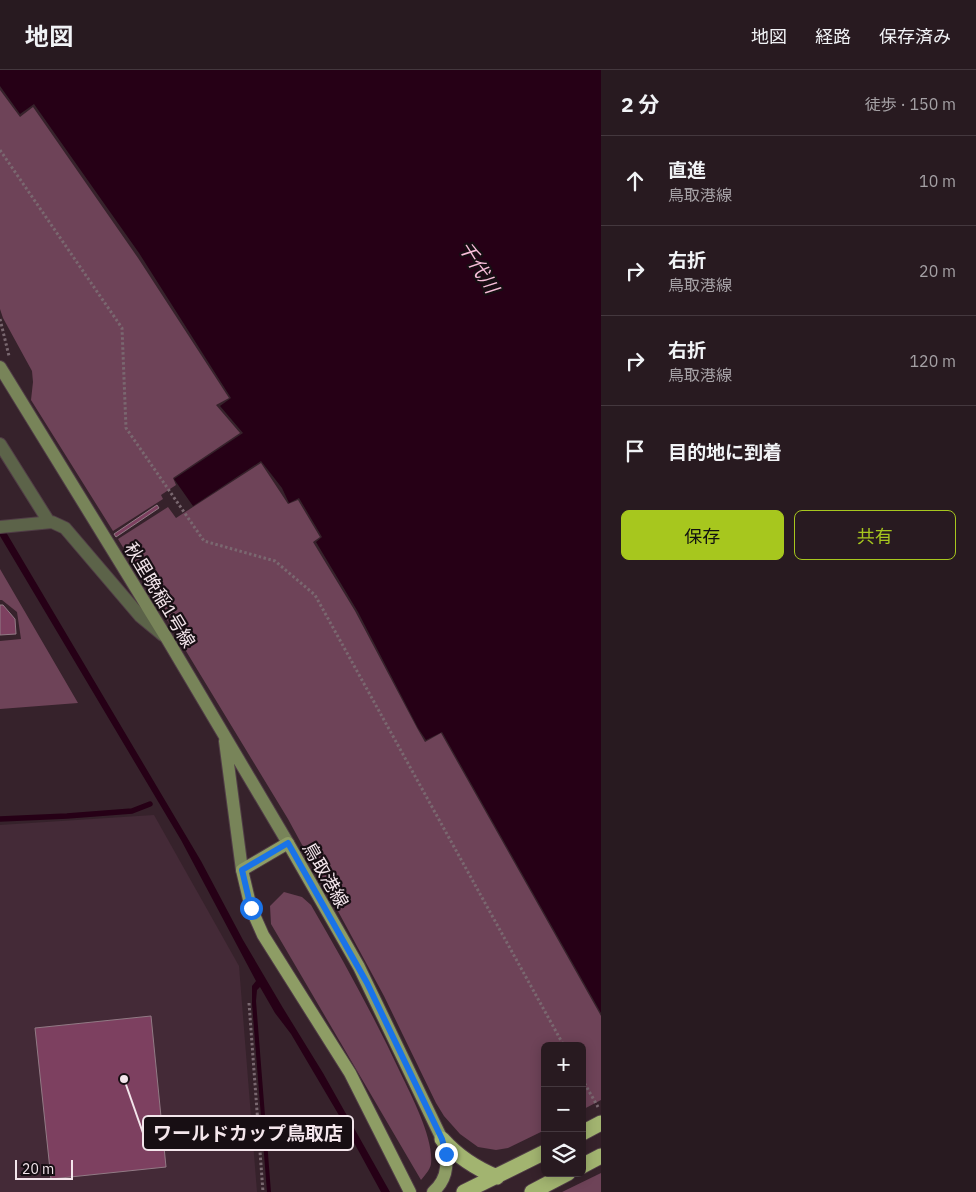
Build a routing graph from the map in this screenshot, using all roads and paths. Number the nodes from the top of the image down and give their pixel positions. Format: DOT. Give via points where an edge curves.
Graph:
graph roads {
  1 [pos="0,150"];
  2 [pos="0,367"];
  3 [pos="0,444"];
  4 [pos="49,522"];
  5 [pos="0,527"];
  6 [pos="166,637"];
  7 [pos="224,735"];
  8 [pos="288,843"];
  9 [pos="242,870"];
  10 [pos="249,1003"];
  11 [pos="562,1042"];
  12 [pos="586,1086"];
  13 [pos="601,1113"];
  14 [pos="601,1123"];
  15 [pos="584,1132"];
  16 [pos="442,1139"];
  17 [pos="541,1154"];
  18 [pos="601,1156"];
  19 [pos="586,1164"];
  20 [pos="497,1177"];
  21 [pos="560,1177"];
  22 [pos="263,1192"];
  23 [pos="410,1192"];
  24 [pos="433,1192"];
  25 [pos="464,1192"];
  26 [pos="532,1192"];
  1 -- 11 [label="path" via="122,328 126,428 204,541 275,561 315,595"];
  2 -- 6 [label="street, 秋里晩稲1号線"];
  3 -- 4 [label="street"];
  4 -- 5 [label="street"];
  4 -- 6 [label="street" via="65,528 140,616"];
  6 -- 7 [label="street, 秋里晩稲1号線"];
  7 -- 8 [label="street, 秋里晩稲1号線"];
  7 -- 9 [label="street"];
  8 -- 9 [label="main road, 鳥取港線"];
  8 -- 16 [label="main road, 鳥取港線" via="367,983"];
  9 -- 23 [label="main road" via="251,908 263,935 350,1073"];
  10 -- 22 [label="path"];
  12 -- 13 [label="path"];
  14 -- 15 [label="highway"];
  16 -- 20 [label="highway" via="464,1160"];
  16 -- 24 [label="main road, 鳥取港線" via="447,1168 439,1187"];
  17 -- 20 [label="highway"];
  18 -- 19 [label="highway"];
  20 -- 25 [label="highway"];
  21 -- 26 [label="highway"];
}
